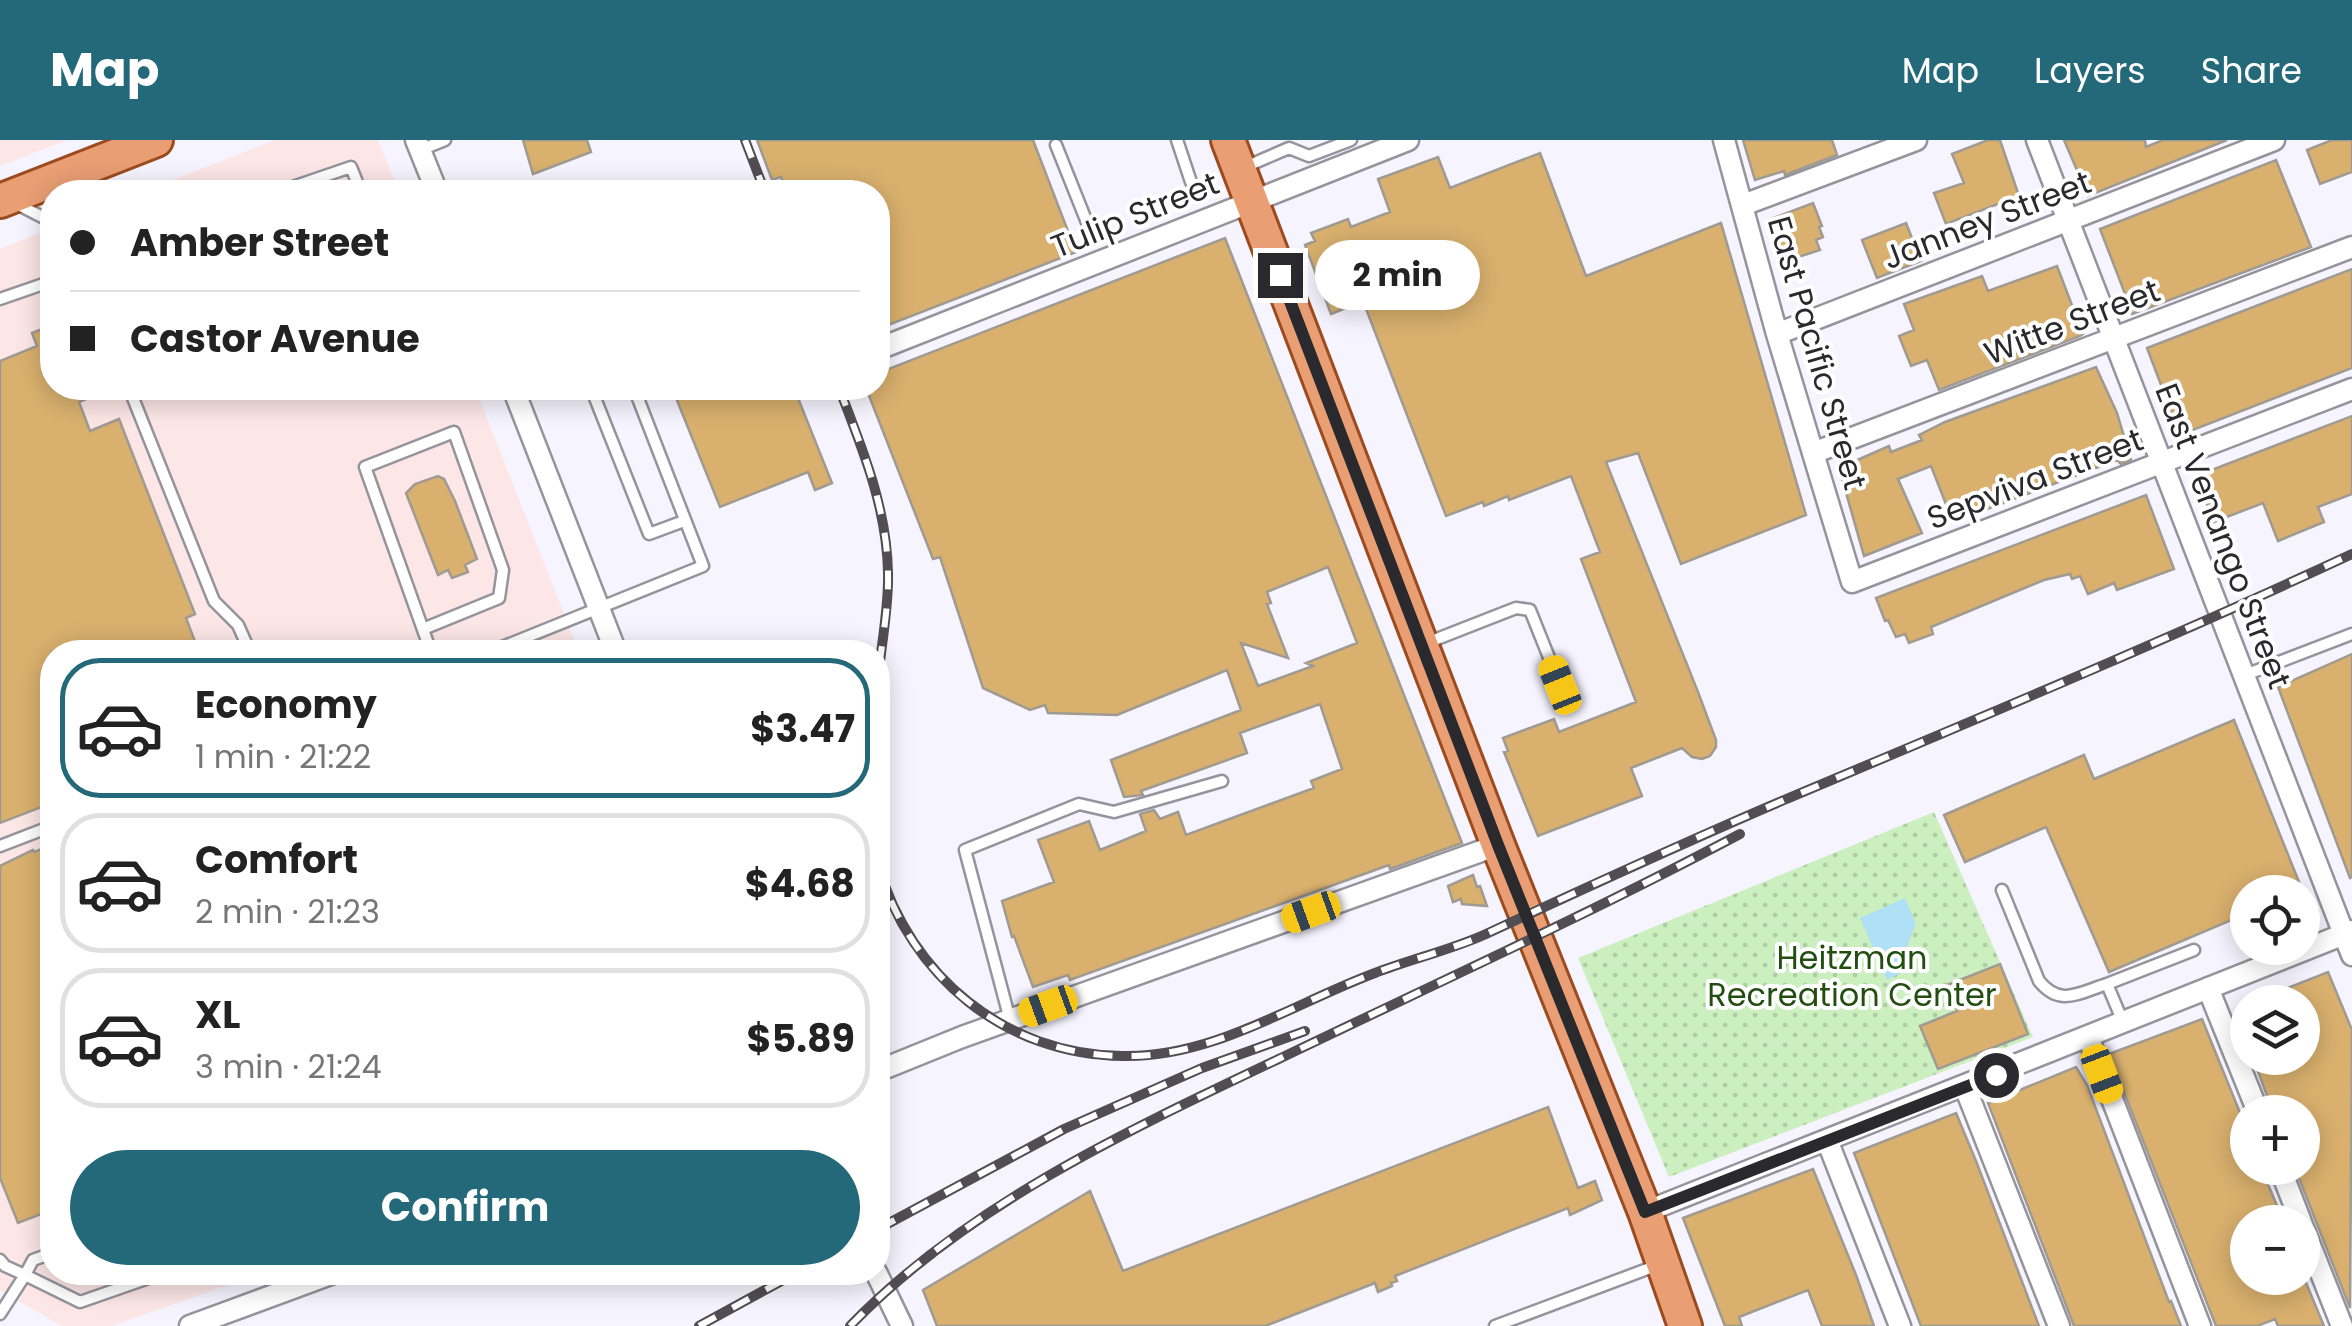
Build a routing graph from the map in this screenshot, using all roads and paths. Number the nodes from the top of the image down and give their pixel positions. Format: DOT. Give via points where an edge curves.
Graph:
graph roads {
  1 [pos="154,140"];
  2 [pos="445,140"];
  3 [pos="1177,140"];
  4 [pos="1351,140"];
  5 [pos="1408,140"];
  6 [pos="1724,140"];
  7 [pos="1916,140"];
  8 [pos="2037,140"];
  9 [pos="2274,140"];
  10 [pos="1056,144"];
  11 [pos="418,145"];
  12 [pos="1234,155"];
  13 [pos="93,178"];
  14 [pos="313,180"];
  15 [pos="356,180"];
  16 [pos="432,180"];
  17 [pos="1191,182"];
  18 [pos="40,191"];
  19 [pos="2,200"];
  20 [pos="1251,201"];
  21 [pos="1743,206"];
  22 [pos="40,217"];
  23 [pos="2069,220"];
  24 [pos="1088,225"];
  25 [pos="2352,247"];
  26 [pos="40,285"];
  27 [pos="0,300"];
  28 [pos="1777,334"];
  29 [pos="2114,338"];
  30 [pos="890,344"];
  31 [pos="2352,389"];
  32 [pos="134,400"];
  33 [pos="518,400"];
  34 [pos="596,400"];
  35 [pos="639,400"];
  36 [pos="1814,453"];
  37 [pos="2164,461"];
  38 [pos="684,520"];
  39 [pos="1852,582"];
  40 [pos="600,609"];
  41 [pos="423,630"];
  42 [pos="2352,634"];
  43 [pos="245,640"];
  44 [pos="427,640"];
  45 [pos="521,640"];
  46 [pos="612,640"];
  47 [pos="1422,645"];
  48 [pos="2245,674"];
  49 [pos="1560,685"];
  50 [pos="1222,781"];
  51 [pos="40,831"];
  52 [pos="1498,845"];
  53 [pos="0,846"];
  54 [pos="2002,890"];
  55 [pos="2348,932"];
  56 [pos="2194,950"];
  57 [pos="2352,955"];
  58 [pos="2107,984"];
  59 [pos="2208,988"];
  60 [pos="1010,1020"];
  61 [pos="2123,1023"];
  62 [pos="2088,1037"];
  63 [pos="890,1065"];
  64 [pos="1965,1087"];
  65 [pos="2251,1095"];
  66 [pos="1827,1140"];
  67 [pos="1645,1212"];
  68 [pos="40,1257"];
  69 [pos="0,1260"];
  70 [pos="1663,1263"];
  71 [pos="2320,1270"];
  72 [pos="26,1275"];
  73 [pos="40,1282"];
  74 [pos="46,1285"];
  75 [pos="128,1285"];
  76 [pos="301,1285"];
  77 [pos="882,1285"];
  78 [pos="0,1314"];
  79 [pos="190,1326"];
  80 [pos="902,1326"];
  81 [pos="1495,1326"];
  82 [pos="1686,1326"];
  83 [pos="1900,1326"];
  84 [pos="2058,1326"];
  85 [pos="2200,1326"];
  86 [pos="2342,1326"];
  1 -- 13 [label="main road"];
  2 -- 11 [label="lane"];
  3 -- 17 [label="lane"];
  4 -- 12 [label="lane" via="1309,156 1288,148"];
  5 -- 20 [label="street, Tulip Street"];
  6 -- 21 [label="street, East Pacific Street"];
  7 -- 21 [label="street"];
  8 -- 23 [label="street, East Venango Street"];
  9 -- 23 [label="street, Janney Street"];
  10 -- 24 [label="lane"];
  11 -- 16 [label="street"];
  12 -- 20 [label="main road"];
  14 -- 15 [label="lane" via="351,167"];
  18 -- 19 [label="main road"];
  19 -- 22 [label="lane"];
  20 -- 30 [label="street, Tulip Street"];
  20 -- 47 [label="main road"];
  21 -- 28 [label="street, East Pacific Street"];
  23 -- 28 [label="street, Janney Street"];
  23 -- 29 [label="street, East Venango Street"];
  25 -- 29 [label="street, Witte Street"];
  26 -- 27 [label="lane"];
  28 -- 36 [label="street, East Pacific Street"];
  29 -- 36 [label="street, Witte Street"];
  29 -- 37 [label="street, East Venango Street"];
  31 -- 37 [label="street, Sepviva Street"];
  32 -- 43 [label="lane" via="214,601"];
  33 -- 40 [label="street"];
  34 -- 38 [label="lane" via="649,534"];
  35 -- 38 [label="lane"];
  36 -- 39 [label="street, East Pacific Street"];
  37 -- 39 [label="street, Sepviva Street"];
  37 -- 48 [label="street, East Venango Street"];
  38 -- 40 [label="lane" via="703,566"];
  40 -- 45 [label="lane"];
  40 -- 46 [label="street"];
  41 -- 41 [label="lane" via="366,467 454,432 503,570 499,598"];
  41 -- 44 [label="lane"];
  42 -- 48 [label="lane"];
  47 -- 49 [label="lane" via="1516,608 1530,610"];
  47 -- 52 [label="main road"];
  48 -- 55 [label="street, East Venango Street"];
  50 -- 60 [label="lane" via="1114,812 1079,804 965,850"];
  51 -- 53 [label="lane"];
  52 -- 60 [label="street"];
  52 -- 67 [label="main road"];
  54 -- 58 [label="lane" via="2048,993 2061,998"];
  55 -- 57 [label="street, East Venango Street"];
  55 -- 59 [label="street"];
  56 -- 58 [label="lane"];
  58 -- 61 [label="lane"];
  59 -- 61 [label="street"];
  59 -- 65 [label="street"];
  60 -- 63 [label="street"];
  61 -- 62 [label="street"];
  62 -- 64 [label="street"];
  62 -- 85 [label="street"];
  64 -- 66 [label="street"];
  64 -- 84 [label="street"];
  66 -- 67 [label="street"];
  66 -- 83 [label="street"];
  67 -- 70 [label="main road"];
  68 -- 72 [label="lane"];
  69 -- 72 [label="lane"];
  70 -- 81 [label="lane"];
  70 -- 82 [label="main road"];
  71 -- 86 [label="street"];
  72 -- 73 [label="lane"];
  72 -- 78 [label="lane"];
  74 -- 75 [label="lane" via="80,1302"];
  76 -- 79 [label="street"];
  77 -- 80 [label="street"];
}
